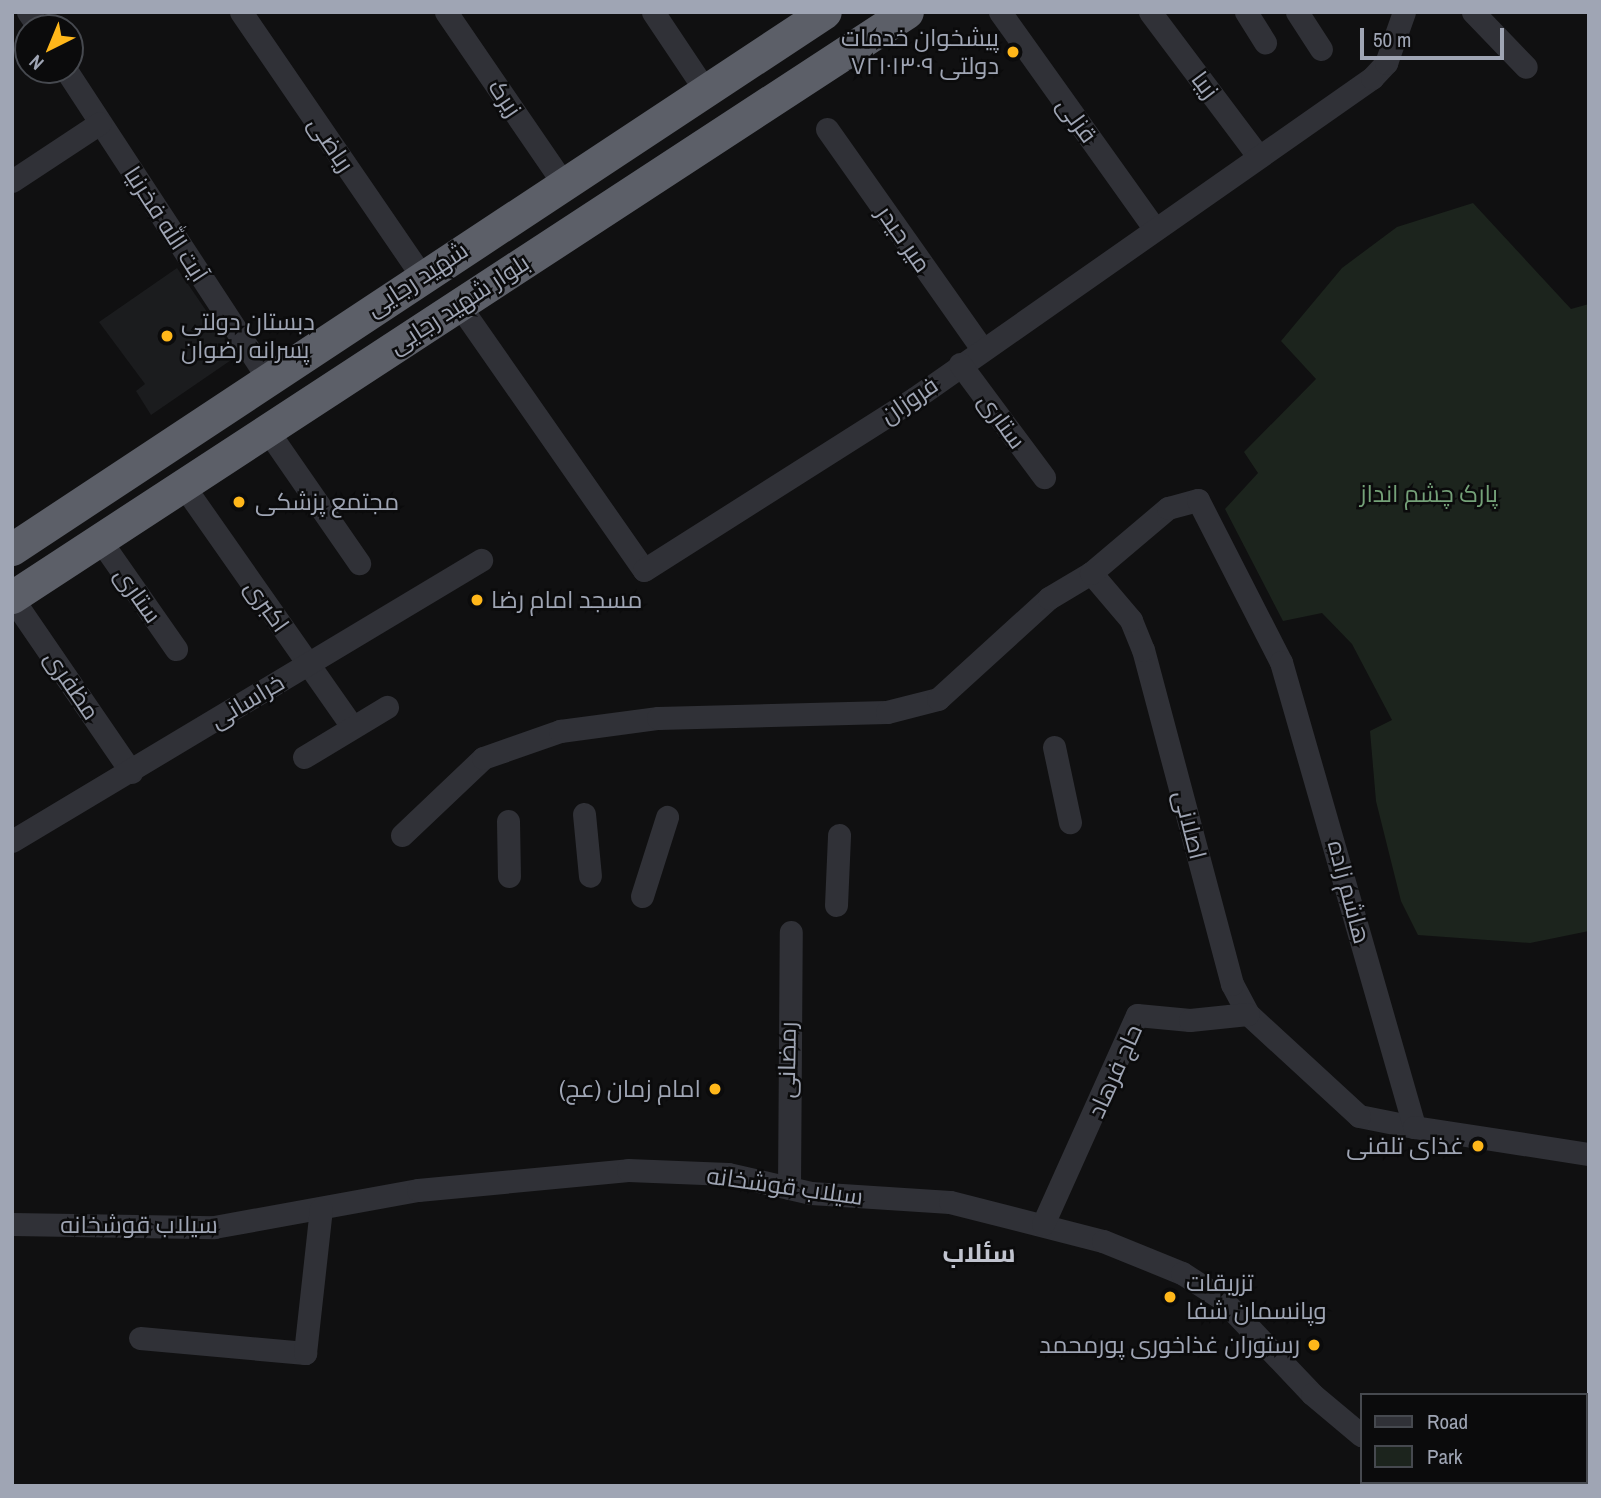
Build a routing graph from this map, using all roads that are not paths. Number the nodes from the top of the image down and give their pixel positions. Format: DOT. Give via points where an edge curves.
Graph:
graph roads {
  1 [pos="241,12"];
  2 [pos="446,12"];
  3 [pos="653,12"];
  4 [pos="825,12"];
  5 [pos="906,12"];
  6 [pos="1000,12"];
  7 [pos="1150,12"];
  8 [pos="1246,12"];
  9 [pos="1297,12"];
  10 [pos="1404,12"];
  11 [pos="1473,12"];
  12 [pos="1265,42"];
  13 [pos="1321,49"];
  14 [pos="1526,67"];
  15 [pos="75,84"];
  16 [pos="705,90"];
  17 [pos="100,123"];
  18 [pos="827,129"];
  19 [pos="1259,157"];
  20 [pos="12,181"];
  21 [pos="563,183"];
  22 [pos="1154,228"];
  23 [pos="422,276"];
  24 [pos="459,305"];
  25 [pos="982,349"];
  26 [pos="960,364"];
  27 [pos="267,377"];
  28 [pos="267,430"];
  29 [pos="1044,477"];
  30 [pos="183,485"];
  31 [pos="100,540"];
  32 [pos="12,549"];
  33 [pos="481,560"];
  34 [pos="359,562"];
  35 [pos="1091,573"];
  36 [pos="12,598"];
  37 [pos="176,649"];
  38 [pos="309,664"];
  39 [pos="387,707"];
  40 [pos="352,726"];
  41 [pos="1054,747"];
  42 [pos="304,757"];
  43 [pos="131,772"];
  44 [pos="584,814"];
  45 [pos="667,817"];
  46 [pos="508,821"];
  47 [pos="1070,822"];
  48 [pos="402,835"];
  49 [pos="839,835"];
  50 [pos="12,841"];
  51 [pos="509,876"];
  52 [pos="590,876"];
  53 [pos="642,896"];
  54 [pos="836,905"];
  55 [pos="791,932"];
  56 [pos="1248,1014"];
  57 [pos="1413,1127"];
  58 [pos="1589,1154"];
  59 [pos="789,1188"];
  60 [pos="321,1209"];
  61 [pos="12,1224"];
  62 [pos="1043,1224"];
  63 [pos="140,1338"];
  64 [pos="1360,1434"];
  1 -- 23 [label="street, ریاضی"];
  2 -- 21 [label="street, زیرک"];
  3 -- 16 [label="street"];
  4 -- 16 [label="highway, شهید رجایی"];
  5 -- 24 [label="highway, بلوار شهید رجایی"];
  6 -- 22 [label="street, قزلی"];
  7 -- 19 [label="street, زیبا"];
  8 -- 12 [label="street"];
  9 -- 13 [label="street"];
  10 -- 19 [label="street, فروزان" via="1387,63 1372,78"];
  11 -- 14 [label="street"];
  15 -- 17 [label="street, آیت الله فخرنیا"];
  16 -- 21 [label="highway, شهید رجایی"];
  17 -- 20 [label="street"];
  17 -- 27 [label="street, آیت الله فخرنیا"];
  18 -- 25 [label="street, میر حیدر"];
  19 -- 22 [label="street, فروزان"];
  21 -- 23 [label="highway, شهید رجایی"];
  22 -- 25 [label="street, فروزان"];
  23 -- 27 [label="highway, شهید رجایی"];
  24 -- 26 [label="street, فروزان" via="644,570"];
  24 -- 28 [label="highway, بلوار شهید رجایی"];
  25 -- 26 [label="street, فروزان"];
  26 -- 29 [label="street, ستاری"];
  27 -- 32 [label="highway, شهید رجایی"];
  28 -- 30 [label="highway, بلوار شهید رجایی"];
  28 -- 34 [label="street"];
  30 -- 31 [label="highway, بلوار شهید رجایی"];
  30 -- 38 [label="street, اکبری"];
  31 -- 36 [label="highway, بلوار شهید رجایی"];
  31 -- 37 [label="street, ستاری"];
  33 -- 38 [label="street, خراسانی"];
  35 -- 48 [label="street" via="1049,598 938,699 887,712 658,718 560,731 483,758"];
  35 -- 56 [label="street, اصلانی" via="1131,620 1143,650 1231,984"];
  35 -- 57 [label="street, هاشم زاده" via="1168,508 1198,500 1281,662"];
  36 -- 43 [label="street, مظفری"];
  38 -- 40 [label="street, اکبری"];
  38 -- 43 [label="street, خراسانی"];
  39 -- 40 [label="street"];
  40 -- 42 [label="street"];
  41 -- 47 [label="street"];
  43 -- 50 [label="street, خراسانی"];
  44 -- 52 [label="street"];
  45 -- 53 [label="street"];
  46 -- 51 [label="street"];
  49 -- 54 [label="street"];
  55 -- 59 [label="street, رمضانی"];
  56 -- 57 [label="street, اصلانی" via="1359,1116"];
  56 -- 62 [label="street, حاج فرهاد" via="1189,1020 1136,1015"];
  57 -- 58 [label="street"];
  59 -- 60 [label="street, سیلاب قوشخانه" via="728,1174 628,1171 418,1190"];
  59 -- 62 [label="street, سیلاب قوشخانه" via="950,1202"];
  60 -- 61 [label="street, سیلاب قوشخانه" via="214,1227"];
  60 -- 63 [label="street" via="305,1353"];
  62 -- 64 [label="street, سیلاب قوشخانه" via="1182,1273 1221,1298 1312,1394"];
}
